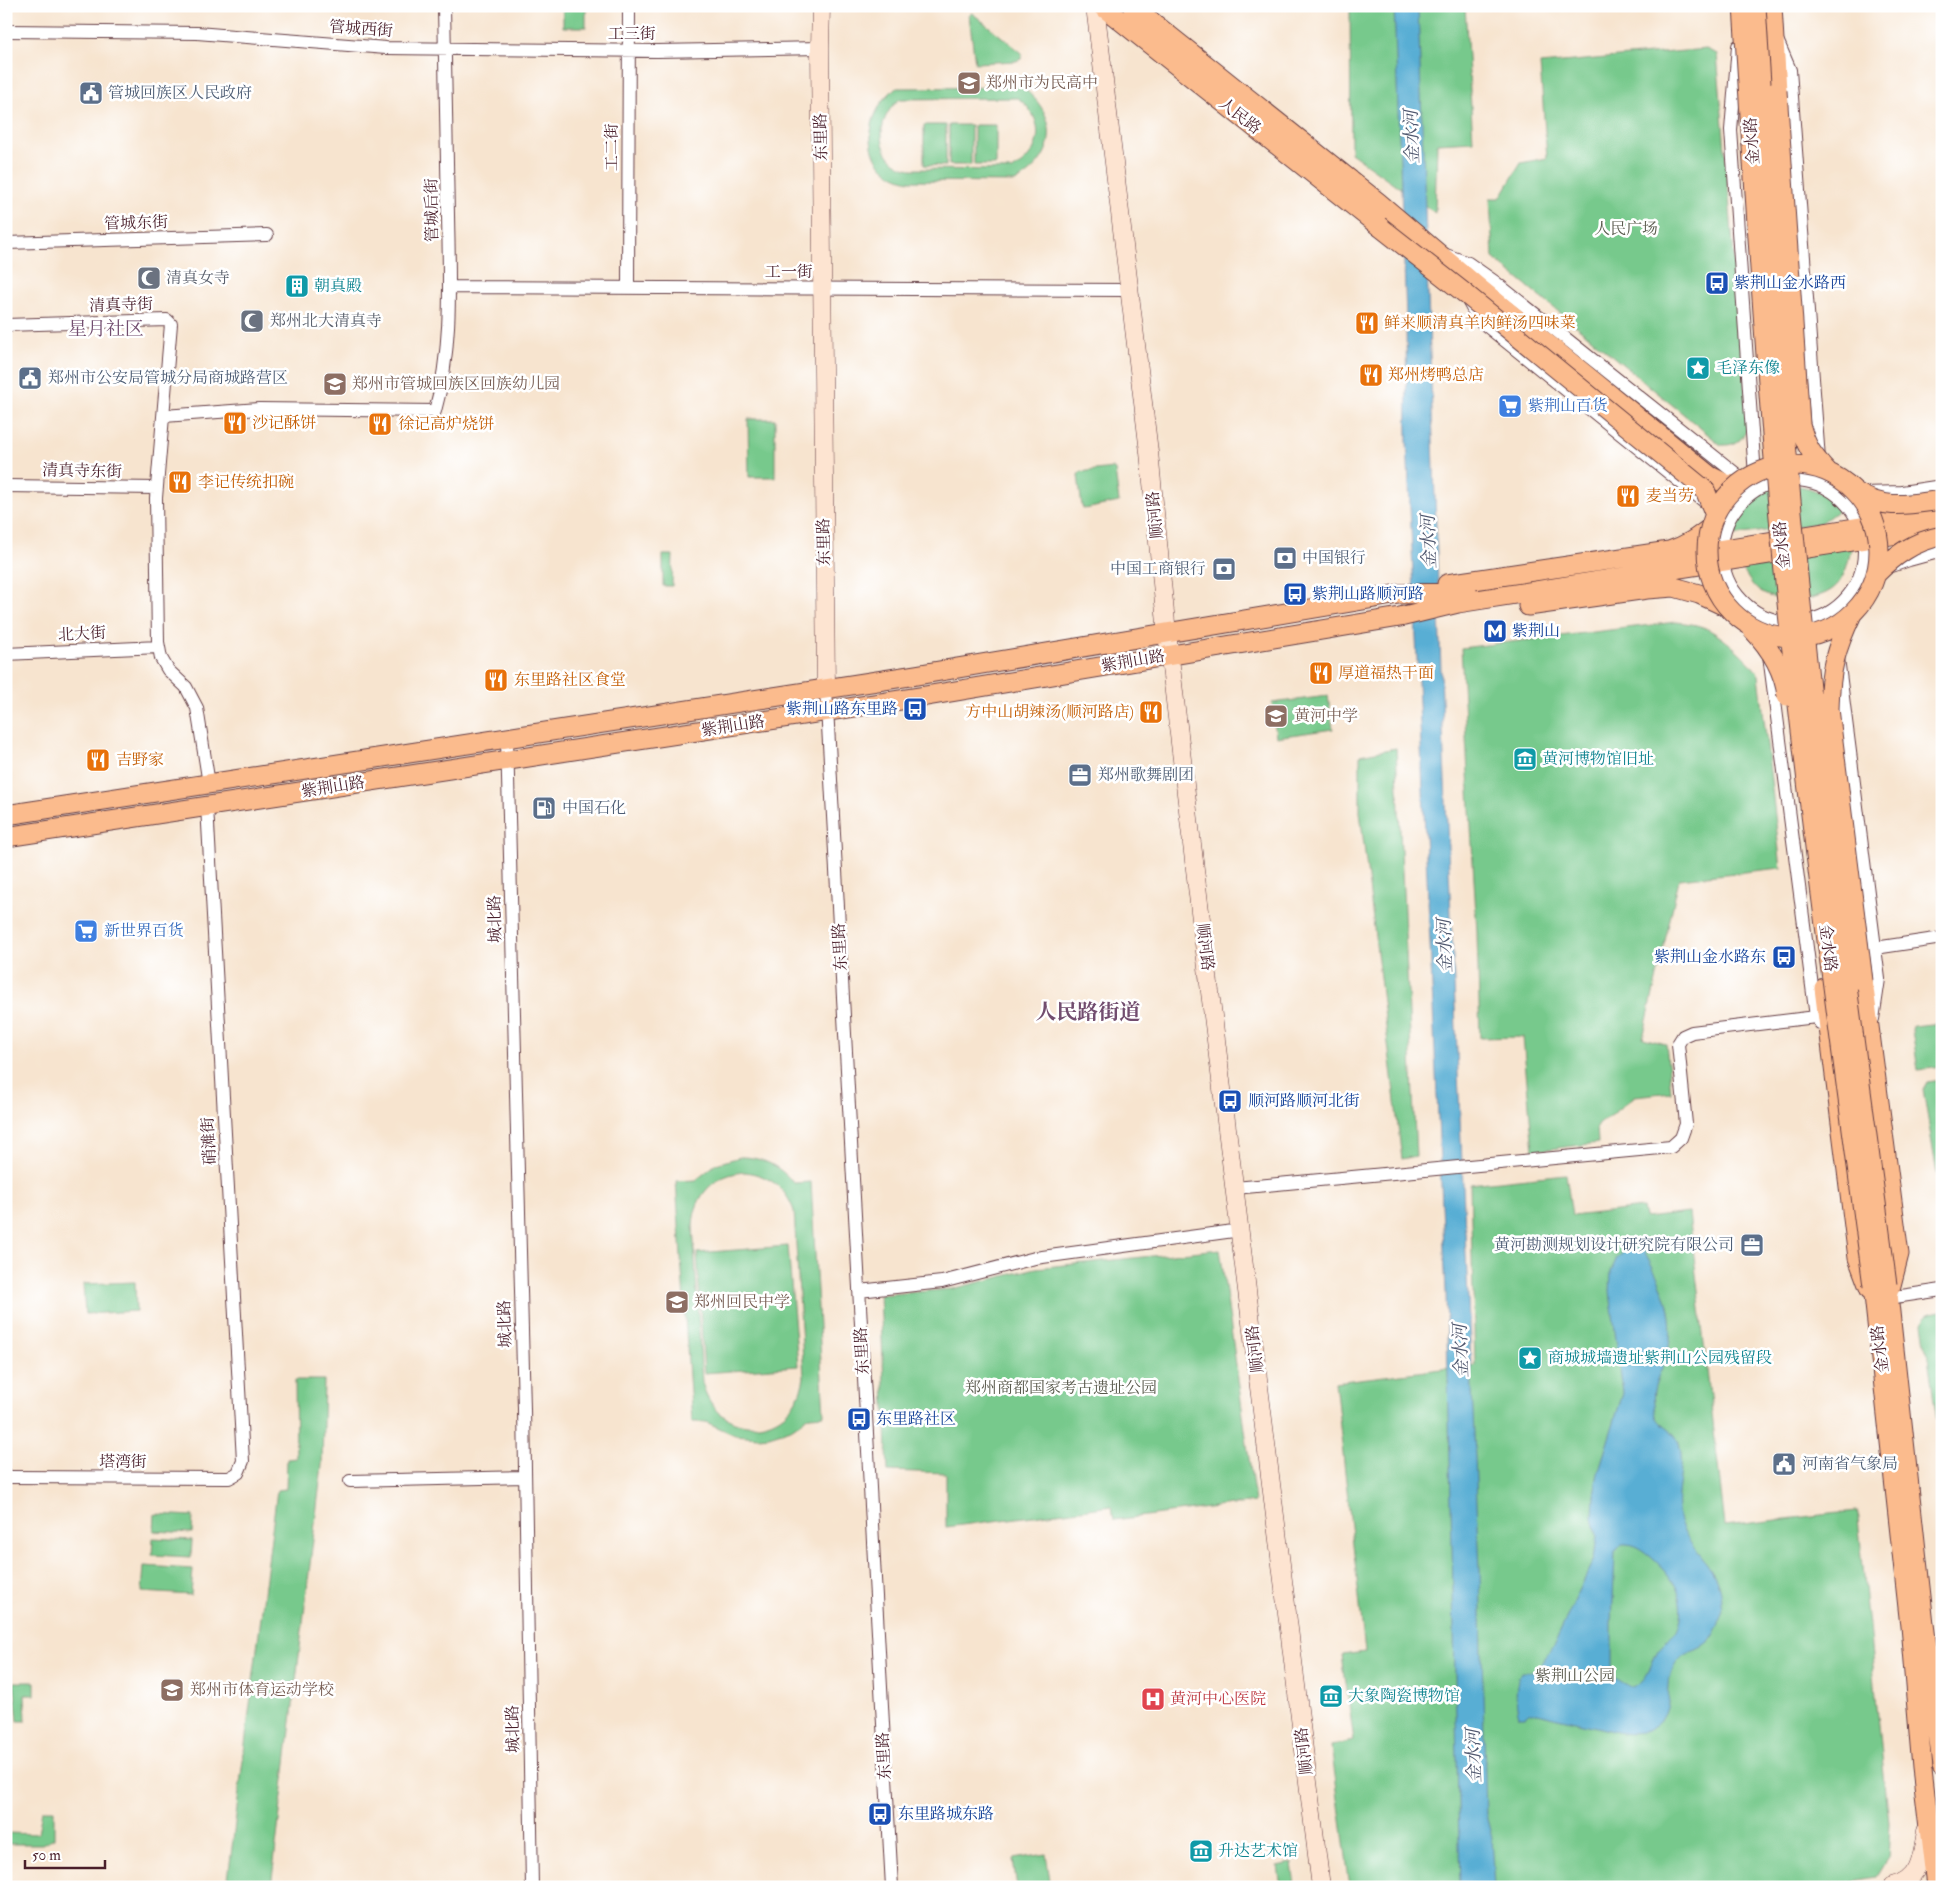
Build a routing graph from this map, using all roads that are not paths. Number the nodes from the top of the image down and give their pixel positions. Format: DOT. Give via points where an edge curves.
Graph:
graph roads {
  1 [pos="444,6"];
  2 [pos="629,6"];
  3 [pos="821,6"];
  4 [pos="1095,6"];
  5 [pos="1102,6"];
  6 [pos="1132,6"];
  7 [pos="1735,6"];
  8 [pos="1743,6"];
  9 [pos="1756,6"];
  10 [pos="1772,6"];
  11 [pos="1773,28"];
  12 [pos="6,31"];
  13 [pos="1738,46"];
  14 [pos="820,48"];
  15 [pos="444,49"];
  16 [pos="628,51"];
  17 [pos="267,235"];
  18 [pos="6,243"];
  19 [pos="449,287"];
  20 [pos="628,288"];
  21 [pos="822,288"];
  22 [pos="1128,290"];
  23 [pos="6,325"];
  24 [pos="164,416"];
  25 [pos="1826,480"];
  26 [pos="1747,484"];
  27 [pos="6,486"];
  28 [pos="1942,486"];
  29 [pos="157,488"];
  30 [pos="1843,491"];
  31 [pos="1942,500"];
  32 [pos="1942,514"];
  33 [pos="1718,521"];
  34 [pos="1942,527"];
  35 [pos="1861,533"];
  36 [pos="1942,536"];
  37 [pos="1942,551"];
  38 [pos="1722,556"];
  39 [pos="1866,578"];
  40 [pos="1458,599"];
  41 [pos="1729,608"];
  42 [pos="1832,611"];
  43 [pos="1852,613"];
  44 [pos="1756,621"];
  45 [pos="1167,633"];
  46 [pos="159,647"];
  47 [pos="6,654"];
  48 [pos="1170,655"];
  49 [pos="826,689"];
  50 [pos="827,711"];
  51 [pos="507,738"];
  52 [pos="507,760"];
  53 [pos="209,784"];
  54 [pos="207,806"];
  55 [pos="6,815"];
  56 [pos="6,837"];
  57 [pos="1942,938"];
  58 [pos="1875,948"];
  59 [pos="1816,1017"];
  60 [pos="1870,1036"];
  61 [pos="1831,1045"];
  62 [pos="1235,1188"];
  63 [pos="1241,1230"];
  64 [pos="1942,1290"];
  65 [pos="859,1291"];
  66 [pos="1880,1291"];
  67 [pos="238,1473"];
  68 [pos="6,1477"];
  69 [pos="525,1477"];
  70 [pos="350,1481"];
  71 [pos="1937,1693"];
  72 [pos="1942,1764"];
  73 [pos="1928,1816"];
  74 [pos="532,1887"];
  75 [pos="892,1887"];
  76 [pos="1321,1887"];
  77 [pos="1892,1887"];
  78 [pos="1936,1887"];
  1 -- 15 [label="street, 管城后街"];
  2 -- 16 [label="street, 工二街"];
  3 -- 14 [label="street, 东里路"];
  4 -- 22 [label="street, 顺河路"];
  5 -- 33 [label="main road, 人民路, bridge" via="1462,291 1705,490"];
  6 -- 26 [label="main road, 人民路" via="1379,203 1710,476 1726,484"];
  7 -- 13 [label="main road"];
  8 -- 66 [label="main road, 金水路, bridge" via="1766,352 1792,651 1817,861"];
  9 -- 66 [label="main road, 金水路, bridge" via="1778,332 1806,650"];
  10 -- 11 [label="main road"];
  11 -- 25 [label="street" via="1790,70"];
  11 -- 25 [label="main road, bridge" via="1800,424 1805,443"];
  12 -- 15 [label="street, 管城西街" via="197,32 386,48"];
  13 -- 26 [label="street" via="1731,130"];
  13 -- 26 [label="main road" via="1763,406 1761,457"];
  14 -- 16 [label="street, 工三街"];
  14 -- 21 [label="street, 东里路"];
  15 -- 16 [label="street, 工三街"];
  15 -- 19 [label="street, 管城后街"];
  16 -- 20 [label="street, 工二街"];
  17 -- 18 [label="street, 管城东街"];
  19 -- 20 [label="street, 工一街"];
  19 -- 24 [label="street, 管城后街" via="448,334 435,411 259,409"];
  20 -- 21 [label="street, 工一街"];
  21 -- 22 [label="street, 工一街"];
  21 -- 49 [label="street, 东里路"];
  22 -- 45 [label="street, 顺河路" via="1149,452"];
  23 -- 24 [label="street, 清真寺街" via="167,320 172,329"];
  24 -- 29 [label="street"];
  25 -- 26 [label="main road, bridge" via="1809,467 1784,466 1772,468"];
  25 -- 30 [label="main road, bridge"];
  26 -- 33 [label="main road, bridge" via="1721,504"];
  27 -- 29 [label="street, 清真寺东街"];
  28 -- 30 [label="street" via="1902,492"];
  29 -- 46 [label="street"];
  30 -- 31 [label="main road, bridge" via="1882,504"];
  30 -- 35 [label="street"];
  30 -- 39 [label="main road, bridge" via="1866,508 1875,529 1878,552"];
  32 -- 35 [label="main road"];
  33 -- 38 [label="street" via="1724,531"];
  33 -- 40 [label="main road" via="1682,548 1564,566"];
  33 -- 41 [label="main road, bridge" via="1708,539 1708,564 1715,588"];
  34 -- 35 [label="main road"];
  35 -- 38 [label="main road"];
  35 -- 39 [label="street"];
  36 -- 39 [label="main road, bridge" via="1909,547"];
  37 -- 39 [label="street" via="1909,560"];
  38 -- 40 [label="main road"];
  38 -- 44 [label="street" via="1728,582"];
  39 -- 42 [label="street"];
  39 -- 43 [label="main road, bridge" via="1865,597"];
  40 -- 41 [label="main road" via="1568,600 1674,587"];
  40 -- 45 [label="main road, 紫荆山路" via="1400,594"];
  40 -- 48 [label="main road, 紫荆山路" via="1400,617"];
  41 -- 44 [label="main road, bridge"];
  42 -- 44 [label="street" via="1804,622"];
  42 -- 58 [label="street"];
  43 -- 44 [label="main road, bridge" via="1829,629 1806,636 1770,634"];
  43 -- 60 [label="main road, bridge" via="1832,666 1828,709"];
  44 -- 59 [label="street"];
  44 -- 61 [label="main road, bridge" via="1786,685"];
  45 -- 48 [label="street, 顺河路"];
  45 -- 49 [label="main road, 紫荆山路"];
  46 -- 47 [label="street, 北大街"];
  46 -- 53 [label="street" via="168,670 186,687 197,708"];
  48 -- 50 [label="main road, 紫荆山路"];
  48 -- 62 [label="street, 顺河路"];
  49 -- 50 [label="street, 东里路"];
  49 -- 51 [label="main road, 紫荆山路"];
  50 -- 52 [label="main road, 紫荆山路"];
  50 -- 65 [label="street, 东里路"];
  51 -- 52 [label="street, 城北路"];
  51 -- 53 [label="main road, 紫荆山路"];
  52 -- 54 [label="main road, 紫荆山路"];
  52 -- 69 [label="street, 城北路"];
  53 -- 55 [label="main road, 紫荆山路"];
  54 -- 56 [label="main road, 紫荆山路"];
  54 -- 67 [label="street, 硝滩街" via="243,1461"];
  57 -- 58 [label="street"];
  58 -- 60 [label="street" via="1879,979"];
  59 -- 61 [label="street"];
  59 -- 62 [label="street" via="1692,1032 1682,1036 1678,1044 1686,1124 1681,1138 1671,1147"];
  60 -- 66 [label="main road" via="1899,1254"];
  61 -- 66 [label="main road" via="1858,1258"];
  62 -- 63 [label="street, 顺河路"];
  63 -- 65 [label="street" via="1036,1258 942,1282"];
  63 -- 76 [label="street, 顺河路"];
  64 -- 66 [label="street"];
  65 -- 75 [label="street, 东里路"];
  66 -- 71 [label="main road, 金水路"];
  66 -- 73 [label="main road, 金水路"];
  67 -- 68 [label="street, 塔湾街" via="229,1478"];
  69 -- 70 [label="street"];
  69 -- 74 [label="street, 城北路"];
  71 -- 72 [label="main road, 金水路"];
  73 -- 77 [label="street" via="1922,1859 1916,1872 1910,1879"];
  73 -- 78 [label="main road, 金水路"];
}
